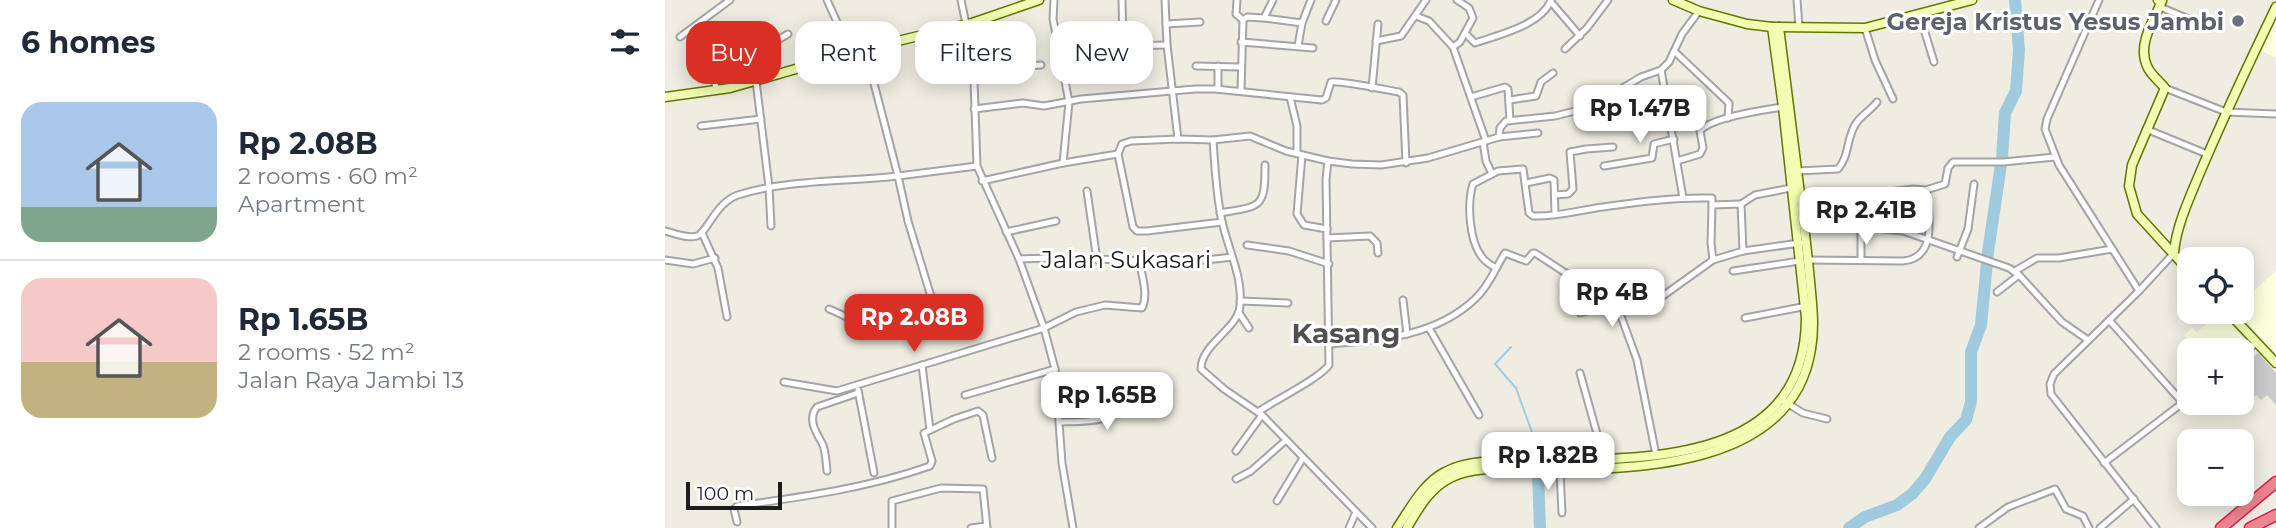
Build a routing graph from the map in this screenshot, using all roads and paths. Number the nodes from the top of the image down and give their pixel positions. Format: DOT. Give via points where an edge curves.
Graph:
graph roads {
  1 [pos="730,0"];
  2 [pos="827,0"];
  3 [pos="961,0"];
  4 [pos="1039,0"];
  5 [pos="1054,0"];
  6 [pos="1122,0"];
  7 [pos="1165,0"];
  8 [pos="1237,0"];
  9 [pos="1273,0"];
  10 [pos="1311,0"];
  11 [pos="1336,0"];
  12 [pos="1426,0"];
  13 [pos="1457,0"];
  14 [pos="1608,0"];
  15 [pos="1673,0"];
  16 [pos="1797,0"];
  17 [pos="1972,0"];
  18 [pos="2099,0"];
  19 [pos="1551,1"];
  20 [pos="2161,2"];
  21 [pos="2276,7"];
  22 [pos="1699,11"];
  23 [pos="1919,13"];
  24 [pos="1416,16"];
  25 [pos="1263,18"];
  26 [pos="1243,20"];
  27 [pos="837,21"];
  28 [pos="968,21"];
  29 [pos="975,21"];
  30 [pos="1122,21"];
  31 [pos="1326,21"];
  32 [pos="1200,22"];
  33 [pos="1166,23"];
  34 [pos="1302,23"];
  35 [pos="1378,24"];
  36 [pos="2203,25"];
  37 [pos="1775,27"];
  38 [pos="1799,27"];
  39 [pos="1865,28"];
  40 [pos="1465,33"];
  41 [pos="788,34"];
  42 [pos="1580,36"];
  43 [pos="680,37"];
  44 [pos="1376,41"];
  45 [pos="1241,42"];
  46 [pos="1153,45"];
  47 [pos="1167,45"];
  48 [pos="1298,46"];
  49 [pos="1453,47"];
  50 [pos="1313,48"];
  51 [pos="1565,49"];
  52 [pos="1674,51"];
  53 [pos="1934,62"];
  54 [pos="1036,65"];
  55 [pos="1041,65"];
  56 [pos="1196,66"];
  57 [pos="1218,66"];
  58 [pos="1241,67"];
  59 [pos="1661,70"];
  60 [pos="1553,73"];
  61 [pos="723,84"];
  62 [pos="757,84"];
  63 [pos="874,84"];
  64 [pos="973,84"];
  65 [pos="715,85"];
  66 [pos="1372,88"];
  67 [pos="2165,88"];
  68 [pos="1218,89"];
  69 [pos="1173,91"];
  70 [pos="1241,91"];
  71 [pos="665,97"];
  72 [pos="1290,97"];
  73 [pos="1471,97"];
  74 [pos="1893,99"];
  75 [pos="1510,100"];
  76 [pos="1069,102"];
  77 [pos="1877,103"];
  78 [pos="1786,106"];
  79 [pos="974,109"];
  80 [pos="2226,112"];
  81 [pos="2276,114"];
  82 [pos="1728,118"];
  83 [pos="761,119"];
  84 [pos="1510,121"];
  85 [pos="701,126"];
  86 [pos="2147,129"];
  87 [pos="1538,133"];
  88 [pos="1499,137"];
  89 [pos="1178,138"];
  90 [pos="1674,139"];
  91 [pos="1213,140"];
  92 [pos="1484,141"];
  93 [pos="1613,147"];
  94 [pos="1300,154"];
  95 [pos="2207,154"];
  96 [pos="1118,155"];
  97 [pos="2055,157"];
  98 [pos="1328,160"];
  99 [pos="1677,162"];
  100 [pos="1063,163"];
  101 [pos="1406,163"];
  102 [pos="1265,165"];
  103 [pos="977,166"];
  104 [pos="1604,166"];
  105 [pos="1797,171"];
  106 [pos="1492,174"];
  107 [pos="898,176"];
  108 [pos="982,181"];
  109 [pos="1526,183"];
  110 [pos="1974,184"];
  111 [pos="769,187"];
  112 [pos="1791,188"];
  113 [pos="1926,190"];
  114 [pos="1087,191"];
  115 [pos="1555,195"];
  116 [pos="1683,198"];
  117 [pos="1852,198"];
  118 [pos="1741,204"];
  119 [pos="1712,205"];
  120 [pos="1802,209"];
  121 [pos="1220,213"];
  122 [pos="1555,214"];
  123 [pos="1056,221"];
  124 [pos="1222,222"];
  125 [pos="771,226"];
  126 [pos="1861,226"];
  127 [pos="1327,229"];
  128 [pos="665,231"];
  129 [pos="1006,232"];
  130 [pos="702,233"];
  131 [pos="1328,238"];
  132 [pos="1928,238"];
  133 [pos="1802,243"];
  134 [pos="1247,245"];
  135 [pos="2112,249"];
  136 [pos="1960,250"];
  137 [pos="1743,251"];
  138 [pos="1378,253"];
  139 [pos="2175,253"];
  140 [pos="2177,256"];
  141 [pos="1232,257"];
  142 [pos="1957,257"];
  143 [pos="715,258"];
  144 [pos="1139,259"];
  145 [pos="665,260"];
  146 [pos="1019,260"];
  147 [pos="1097,260"];
  148 [pos="1713,260"];
  149 [pos="1804,260"];
  150 [pos="1861,260"];
  151 [pos="1329,264"];
  152 [pos="1496,268"];
  153 [pos="1733,271"];
  154 [pos="2017,273"];
  155 [pos="2139,291"];
  156 [pos="1997,292"];
  157 [pos="1403,300"];
  158 [pos="1240,301"];
  159 [pos="1288,303"];
  160 [pos="1809,305"];
  161 [pos="1609,306"];
  162 [pos="1618,308"];
  163 [pos="829,309"];
  164 [pos="1239,313"];
  165 [pos="1580,313"];
  166 [pos="727,317"];
  167 [pos="1745,318"];
  168 [pos="2109,320"];
  169 [pos="2240,324"];
  170 [pos="1044,328"];
  171 [pos="1249,328"];
  172 [pos="1429,328"];
  173 [pos="1408,334"];
  174 [pos="2088,340"];
  175 [pos="2257,342"];
  176 [pos="1330,344"];
  177 [pos="2254,345"];
  178 [pos="2276,363"];
  179 [pos="922,365"];
  180 [pos="1055,369"];
  181 [pos="1580,373"];
  182 [pos="784,382"];
  183 [pos="857,385"];
  184 [pos="858,393"];
  185 [pos="965,395"];
  186 [pos="2177,396"];
  187 [pos="1138,399"];
  188 [pos="1785,402"];
  189 [pos="2177,408"];
  190 [pos="1260,413"];
  191 [pos="1479,415"];
  192 [pos="1827,419"];
  193 [pos="1061,422"];
  194 [pos="930,430"];
  195 [pos="1285,441"];
  196 [pos="1236,451"];
  197 [pos="1657,455"];
  198 [pos="992,458"];
  199 [pos="1303,458"];
  200 [pos="1604,459"];
  201 [pos="2104,463"];
  202 [pos="1539,466"];
  203 [pos="1560,470"];
  204 [pos="827,471"];
  205 [pos="874,472"];
  206 [pos="1235,479"];
  207 [pos="2276,482"];
  208 [pos="2134,499"];
  209 [pos="1420,500"];
  210 [pos="1277,501"];
  211 [pos="1356,512"];
  212 [pos="1562,513"];
  213 [pos="2276,515"];
  214 [pos="737,522"];
  215 [pos="986,527"];
  216 [pos="892,528"];
  217 [pos="971,528"];
  218 [pos="1073,528"];
  219 [pos="1349,528"];
  220 [pos="1371,528"];
  221 [pos="1397,528"];
  222 [pos="1407,528"];
  223 [pos="1979,528"];
  224 [pos="2088,528"];
  225 [pos="2100,528"];
  226 [pos="2156,528"];
  227 [pos="2221,528"];
  228 [pos="2250,528"];
  1 -- 43 [label="street"];
  2 -- 27 [label="street"];
  3 -- 28 [label="street"];
  4 -- 29 [label="street"];
  5 -- 76 [label="street" via="1053,19"];
  6 -- 30 [label="street"];
  7 -- 33 [label="street"];
  8 -- 26 [label="street" via="1236,14"];
  9 -- 25 [label="street"];
  10 -- 34 [label="street"];
  11 -- 31 [label="street"];
  12 -- 24 [label="street"];
  13 -- 40 [label="street" via="1472,13"];
  14 -- 42 [label="street"];
  15 -- 22 [label="street"];
  16 -- 38 [label="street"];
  17 -- 23 [label="street"];
  18 -- 97 [label="street" via="2047,119 2045,129"];
  19 -- 40 [label="street" via="1527,23 1475,43"];
  19 -- 42 [label="street"];
  20 -- 36 [label="street"];
  20 -- 67 [label="street" via="2144,56"];
  21 -- 80 [label="street"];
  22 -- 37 [label="street"];
  22 -- 52 [label="street"];
  23 -- 39 [label="street"];
  23 -- 53 [label="street"];
  24 -- 44 [label="street" via="1401,36"];
  24 -- 49 [label="street" via="1429,21"];
  25 -- 26 [label="street"];
  25 -- 34 [label="street"];
  26 -- 45 [label="street"];
  32 -- 33 [label="street"];
  33 -- 47 [label="street"];
  34 -- 48 [label="street"];
  35 -- 44 [label="street"];
  37 -- 38 [label="street"];
  37 -- 78 [label="street"];
  38 -- 39 [label="street"];
  39 -- 74 [label="street"];
  40 -- 49 [label="street"];
  41 -- 65 [label="street" via="723,72"];
  42 -- 51 [label="street"];
  44 -- 66 [label="street"];
  45 -- 48 [label="street"];
  45 -- 58 [label="street"];
  46 -- 47 [label="street"];
  47 -- 69 [label="street"];
  48 -- 50 [label="street"];
  49 -- 73 [label="street"];
  52 -- 59 [label="street"];
  52 -- 82 [label="street" via="1729,103"];
  54 -- 55 [label="street"];
  56 -- 57 [label="street"];
  57 -- 58 [label="street"];
  57 -- 68 [label="street"];
  58 -- 70 [label="street"];
  59 -- 84 [label="street" via="1567,114"];
  59 -- 90 [label="street"];
  60 -- 75 [label="street" via="1541,82 1536,96"];
  61 -- 65 [label="street"];
  62 -- 83 [label="street"];
  63 -- 107 [label="street"];
  64 -- 79 [label="street"];
  65 -- 71 [label="street"];
  66 -- 72 [label="street" via="1336,81 1322,100"];
  66 -- 101 [label="street" via="1403,95"];
  67 -- 80 [label="street"];
  67 -- 86 [label="street"];
  68 -- 69 [label="street"];
  68 -- 70 [label="street"];
  69 -- 76 [label="street"];
  69 -- 89 [label="street"];
  70 -- 72 [label="street"];
  72 -- 94 [label="street"];
  73 -- 75 [label="street" via="1505,87"];
  73 -- 92 [label="street"];
  75 -- 84 [label="street"];
  76 -- 79 [label="street"];
  76 -- 100 [label="street"];
  77 -- 105 [label="street" via="1857,121 1838,169"];
  78 -- 82 [label="street"];
  78 -- 105 [label="street"];
  78 -- 112 [label="street"];
  79 -- 103 [label="street"];
  80 -- 81 [label="street"];
  80 -- 95 [label="street"];
  82 -- 99 [label="street" via="1701,128 1700,154"];
  83 -- 85 [label="street"];
  83 -- 111 [label="street"];
  84 -- 88 [label="street" via="1502,124"];
  86 -- 95 [label="street"];
  86 -- 139 [label="street" via="2129,174 2131,200 2149,229"];
  87 -- 88 [label="street"];
  88 -- 92 [label="street"];
  89 -- 91 [label="street"];
  89 -- 96 [label="street" via="1125,142"];
  90 -- 99 [label="street"];
  90 -- 104 [label="street" via="1654,144 1652,158"];
  91 -- 94 [label="street" via="1250,136"];
  91 -- 121 [label="street"];
  92 -- 101 [label="street"];
  92 -- 106 [label="street"];
  93 -- 115 [label="street" via="1570,152 1573,190"];
  94 -- 98 [label="street"];
  94 -- 127 [label="street" via="1297,214 1304,225"];
  95 -- 139 [label="street"];
  96 -- 100 [label="street"];
  96 -- 124 [label="street" via="1129,216 1137,231"];
  97 -- 113 [label="street" via="1953,162 1945,184"];
  97 -- 135 [label="street"];
  98 -- 101 [label="street" via="1366,165"];
  98 -- 127 [label="street"];
  99 -- 116 [label="street"];
  100 -- 108 [label="street"];
  102 -- 121 [label="street" via="1260,203"];
  103 -- 107 [label="street"];
  103 -- 108 [label="street"];
  105 -- 120 [label="street"];
  106 -- 109 [label="street" via="1523,169"];
  106 -- 152 [label="street" via="1472,184 1469,213 1482,258"];
  107 -- 111 [label="street"];
  107 -- 163 [label="street" via="935,321 878,327"];
  108 -- 129 [label="street"];
  109 -- 115 [label="street" via="1552,178"];
  109 -- 122 [label="street" via="1530,215"];
  110 -- 136 [label="street"];
  111 -- 125 [label="street"];
  111 -- 130 [label="street" via="730,198"];
  112 -- 118 [label="street" via="1755,195"];
  112 -- 133 [label="street"];
  113 -- 117 [label="street"];
  113 -- 132 [label="street"];
  114 -- 147 [label="street"];
  115 -- 122 [label="street"];
  116 -- 119 [label="street" via="1712,198"];
  116 -- 122 [label="street"];
  117 -- 120 [label="street" via="1839,205"];
  117 -- 126 [label="street" via="1855,226"];
  118 -- 119 [label="street"];
  118 -- 137 [label="street"];
  119 -- 148 [label="street"];
  120 -- 133 [label="street"];
  121 -- 124 [label="street"];
  123 -- 129 [label="street"];
  124 -- 141 [label="street"];
  126 -- 132 [label="street"];
  126 -- 150 [label="street"];
  127 -- 131 [label="street"];
  128 -- 130 [label="street" via="690,236"];
  129 -- 146 [label="street"];
  130 -- 143 [label="street"];
  131 -- 138 [label="street" via="1370,236"];
  131 -- 151 [label="street"];
  132 -- 136 [label="street"];
  132 -- 150 [label="street" via="1914,259"];
  133 -- 137 [label="street"];
  133 -- 149 [label="street"];
  134 -- 151 [label="street" via="1289,251"];
  135 -- 154 [label="street" via="2037,258"];
  135 -- 155 [label="street"];
  136 -- 142 [label="street"];
  136 -- 154 [label="street"];
  137 -- 148 [label="street"];
  139 -- 140 [label="street"];
  139 -- 155 [label="street"];
  141 -- 144 [label="street, Jalan Sukasari" via="1190,262"];
  141 -- 158 [label="street"];
  143 -- 145 [label="street" via="692,264"];
  143 -- 166 [label="street"];
  144 -- 147 [label="street, Jalan Sukasari"];
  144 -- 170 [label="street" via="1145,287 1142,308 1105,305 1076,312"];
  146 -- 147 [label="street, Jalan Sukasari"];
  146 -- 170 [label="street"];
  148 -- 162 [label="street" via="1660,298"];
  149 -- 150 [label="street"];
  149 -- 153 [label="street"];
  149 -- 160 [label="street"];
  151 -- 176 [label="street"];
  152 -- 161 [label="street" via="1505,252 1527,261 1535,253 1605,292"];
  152 -- 172 [label="street" via="1476,298"];
  154 -- 156 [label="street"];
  154 -- 174 [label="street" via="2062,322"];
  155 -- 168 [label="street"];
  157 -- 173 [label="street"];
  158 -- 159 [label="street"];
  158 -- 164 [label="street"];
  160 -- 167 [label="street"];
  160 -- 188 [label="street" via="1802,355"];
  161 -- 162 [label="street"];
  161 -- 165 [label="street"];
  162 -- 197 [label="street" via="1637,360"];
  164 -- 171 [label="street"];
  164 -- 190 [label="street" via="1215,340 1201,369"];
  168 -- 174 [label="street"];
  168 -- 186 [label="street"];
  169 -- 175 [label="street"];
  170 -- 179 [label="street"];
  170 -- 180 [label="street"];
  172 -- 173 [label="street"];
  172 -- 191 [label="street"];
  173 -- 176 [label="street"];
  174 -- 201 [label="street" via="2054,374 2051,394"];
  175 -- 177 [label="street"];
  175 -- 178 [label="street"];
  176 -- 190 [label="street" via="1327,369"];
  179 -- 183 [label="street"];
  179 -- 194 [label="street"];
  180 -- 185 [label="street"];
  180 -- 193 [label="street"];
  181 -- 200 [label="street"];
  182 -- 183 [label="street" via="833,392"];
  183 -- 184 [label="street"];
  184 -- 204 [label="street" via="813,412"];
  184 -- 205 [label="street"];
  187 -- 193 [label="street" via="1105,419"];
  188 -- 192 [label="street"];
  188 -- 197 [label="street" via="1734,436"];
  188 -- 203 [label="street" via="1773,421 1751,437 1697,455"];
  189 -- 201 [label="street"];
  190 -- 195 [label="street"];
  190 -- 196 [label="street"];
  193 -- 218 [label="street" via="1062,463"];
  194 -- 198 [label="street" via="980,411"];
  194 -- 214 [label="street" via="923,435 930,466 893,479 737,506"];
  195 -- 199 [label="street"];
  195 -- 206 [label="street"];
  197 -- 200 [label="street"];
  199 -- 210 [label="street"];
  199 -- 211 [label="street"];
  200 -- 202 [label="street"];
  201 -- 208 [label="street"];
  202 -- 203 [label="street"];
  202 -- 209 [label="street" via="1466,468 1437,477"];
  203 -- 212 [label="street"];
  207 -- 227 [label="highway"];
  208 -- 225 [label="street"];
  208 -- 226 [label="street"];
  209 -- 221 [label="street"];
  209 -- 222 [label="street"];
  211 -- 219 [label="street"];
  211 -- 220 [label="street"];
  213 -- 228 [label="highway"];
  215 -- 216 [label="street" via="983,489 941,488 892,501"];
  215 -- 217 [label="street"];
  223 -- 224 [label="street" via="2007,507 2055,489 2066,509 2083,516"];
}
